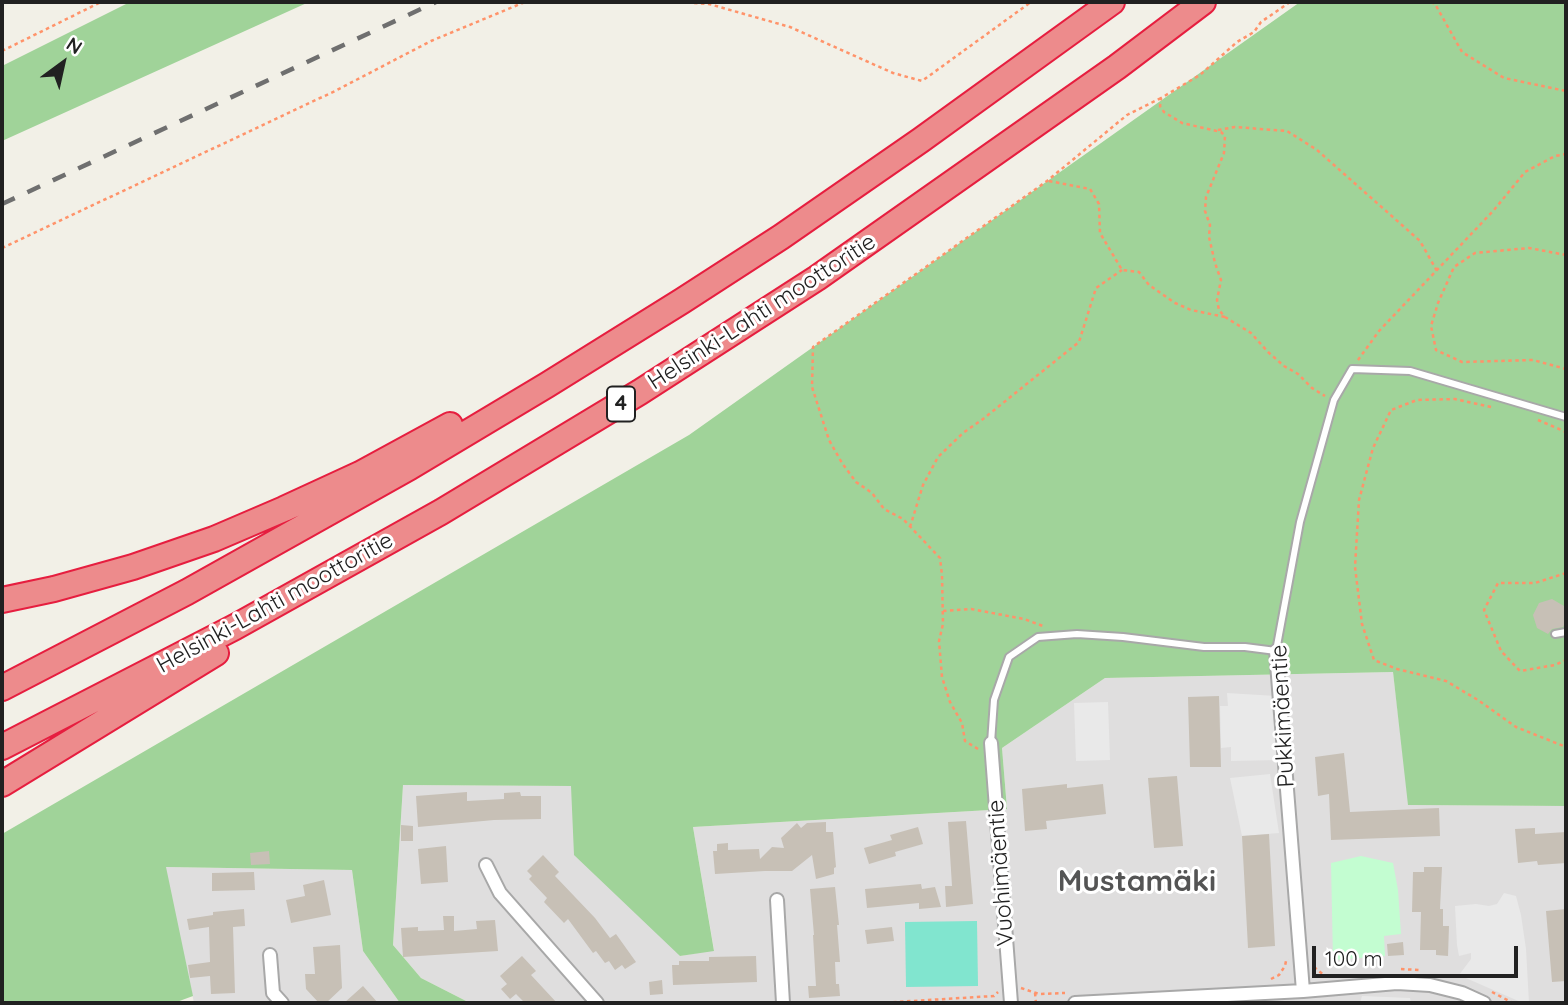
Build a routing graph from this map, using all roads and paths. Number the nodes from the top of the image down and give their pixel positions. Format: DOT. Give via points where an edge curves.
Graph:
graph roads {
  1 [pos="101,2"];
  2 [pos="525,2"];
  3 [pos="680,2"];
  4 [pos="1031,2"];
  5 [pos="1112,2"];
  6 [pos="1203,2"];
  7 [pos="1290,2"];
  8 [pos="1431,2"];
  9 [pos="2,51"];
  10 [pos="1566,91"];
  11 [pos="1161,98"];
  12 [pos="1215,130"];
  13 [pos="1566,154"];
  14 [pos="1047,181"];
  15 [pos="2,248"];
  16 [pos="1566,255"];
  17 [pos="1122,270"];
  18 [pos="1437,271"];
  19 [pos="1225,317"];
  20 [pos="1352,369"];
  21 [pos="1566,369"];
  22 [pos="547,385"];
  23 [pos="1333,404"];
  24 [pos="1495,407"];
  25 [pos="1566,417"];
  26 [pos="1539,421"];
  27 [pos="1566,432"];
  28 [pos="441,512"];
  29 [pos="910,527"];
  30 [pos="1566,573"];
  31 [pos="2,600"];
  32 [pos="943,611"];
  33 [pos="1566,632"];
  34 [pos="1555,634"];
  35 [pos="1053,636"];
  36 [pos="1276,651"];
  37 [pos="1566,660"];
  38 [pos="2,688"];
  39 [pos="2,747"];
  40 [pos="1566,747"];
  41 [pos="991,748"];
  42 [pos="2,784"];
  43 [pos="486,865"];
  44 [pos="777,900"];
  45 [pos="270,955"];
  46 [pos="1303,991"];
  47 [pos="1035,993"];
  48 [pos="988,996"];
  49 [pos="282,1003"];
  50 [pos="597,1003"];
  51 [pos="783,1003"];
  52 [pos="989,1003"];
  53 [pos="1011,1003"];
  54 [pos="1036,1003"];
  55 [pos="1074,1003"];
  56 [pos="1484,1003"];
  1 -- 9 [label="path"];
  2 -- 15 [label="path" via="431,41"];
  3 -- 4 [label="path" via="709,4 790,27 893,73 922,81"];
  5 -- 22 [label="highway, 4" via="781,237"];
  6 -- 28 [label="highway, Helsinki-Lahti moottoritie / 4" via="817,278"];
  7 -- 11 [label="path" via="1200,75"];
  8 -- 10 [label="path" via="1462,52 1504,78"];
  11 -- 12 [label="path" via="1160,106 1170,117"];
  11 -- 14 [label="path" via="1127,115"];
  12 -- 18 [label="path" via="1287,131 1317,150 1420,241"];
  12 -- 19 [label="path" via="1225,136 1224,153 1205,211 1221,280 1217,300"];
  13 -- 18 [label="path" via="1524,172"];
  14 -- 17 [label="path" via="1090,189 1099,204 1100,233"];
  14 -- 29 [label="path" via="813,347 812,387 835,452 856,482"];
  16 -- 21 [label="path" via="1529,248 1475,253 1454,267 1431,326 1436,349 1462,362 1533,360"];
  17 -- 19 [label="path" via="1139,272 1175,303"];
  17 -- 29 [label="path" via="1096,288 1079,342 938,457 923,485"];
  18 -- 20 [label="path" via="1379,331"];
  19 -- 23 [label="path" via="1251,333"];
  20 -- 23 [label="lane, Pukkimäentie"];
  20 -- 25 [label="lane" via="1410,371"];
  22 -- 31 [label="highway" via="493,401 360,474 214,539 133,567"];
  22 -- 38 [label="highway, 4" via="187,592"];
  23 -- 36 [label="lane, Pukkimäentie" via="1300,522"];
  24 -- 40 [label="path" via="1455,399 1417,400 1391,410 1373,448 1359,500 1355,567 1362,624 1374,660 1446,681 1516,727"];
  26 -- 27 [label="path"];
  28 -- 39 [label="highway, Helsinki-Lahti moottoritie / 4"];
  28 -- 42 [label="highway"];
  29 -- 32 [label="path" via="940,558"];
  30 -- 37 [label="path" via="1535,583 1498,583 1484,610 1501,651 1520,671"];
  32 -- 35 [label="path" via="971,609 1024,619 1043,626"];
  32 -- 41 [label="path" via="939,641 950,702 962,723 965,741 983,753"];
  33 -- 34 [label="lane"];
  35 -- 36 [label="lane"];
  35 -- 41 [label="lane" via="1038,637 1009,657 994,700"];
  36 -- 46 [label="street, Pukkimäentie"];
  41 -- 53 [label="street, Vuohimäentie"];
  43 -- 50 [label="street" via="500,892"];
  44 -- 51 [label="street"];
  45 -- 49 [label="street" via="273,993"];
  46 -- 55 [label="street"];
  46 -- 56 [label="street" via="1397,983 1430,985"];
  47 -- 54 [label="path"];
  48 -- 52 [label="path"];
}
